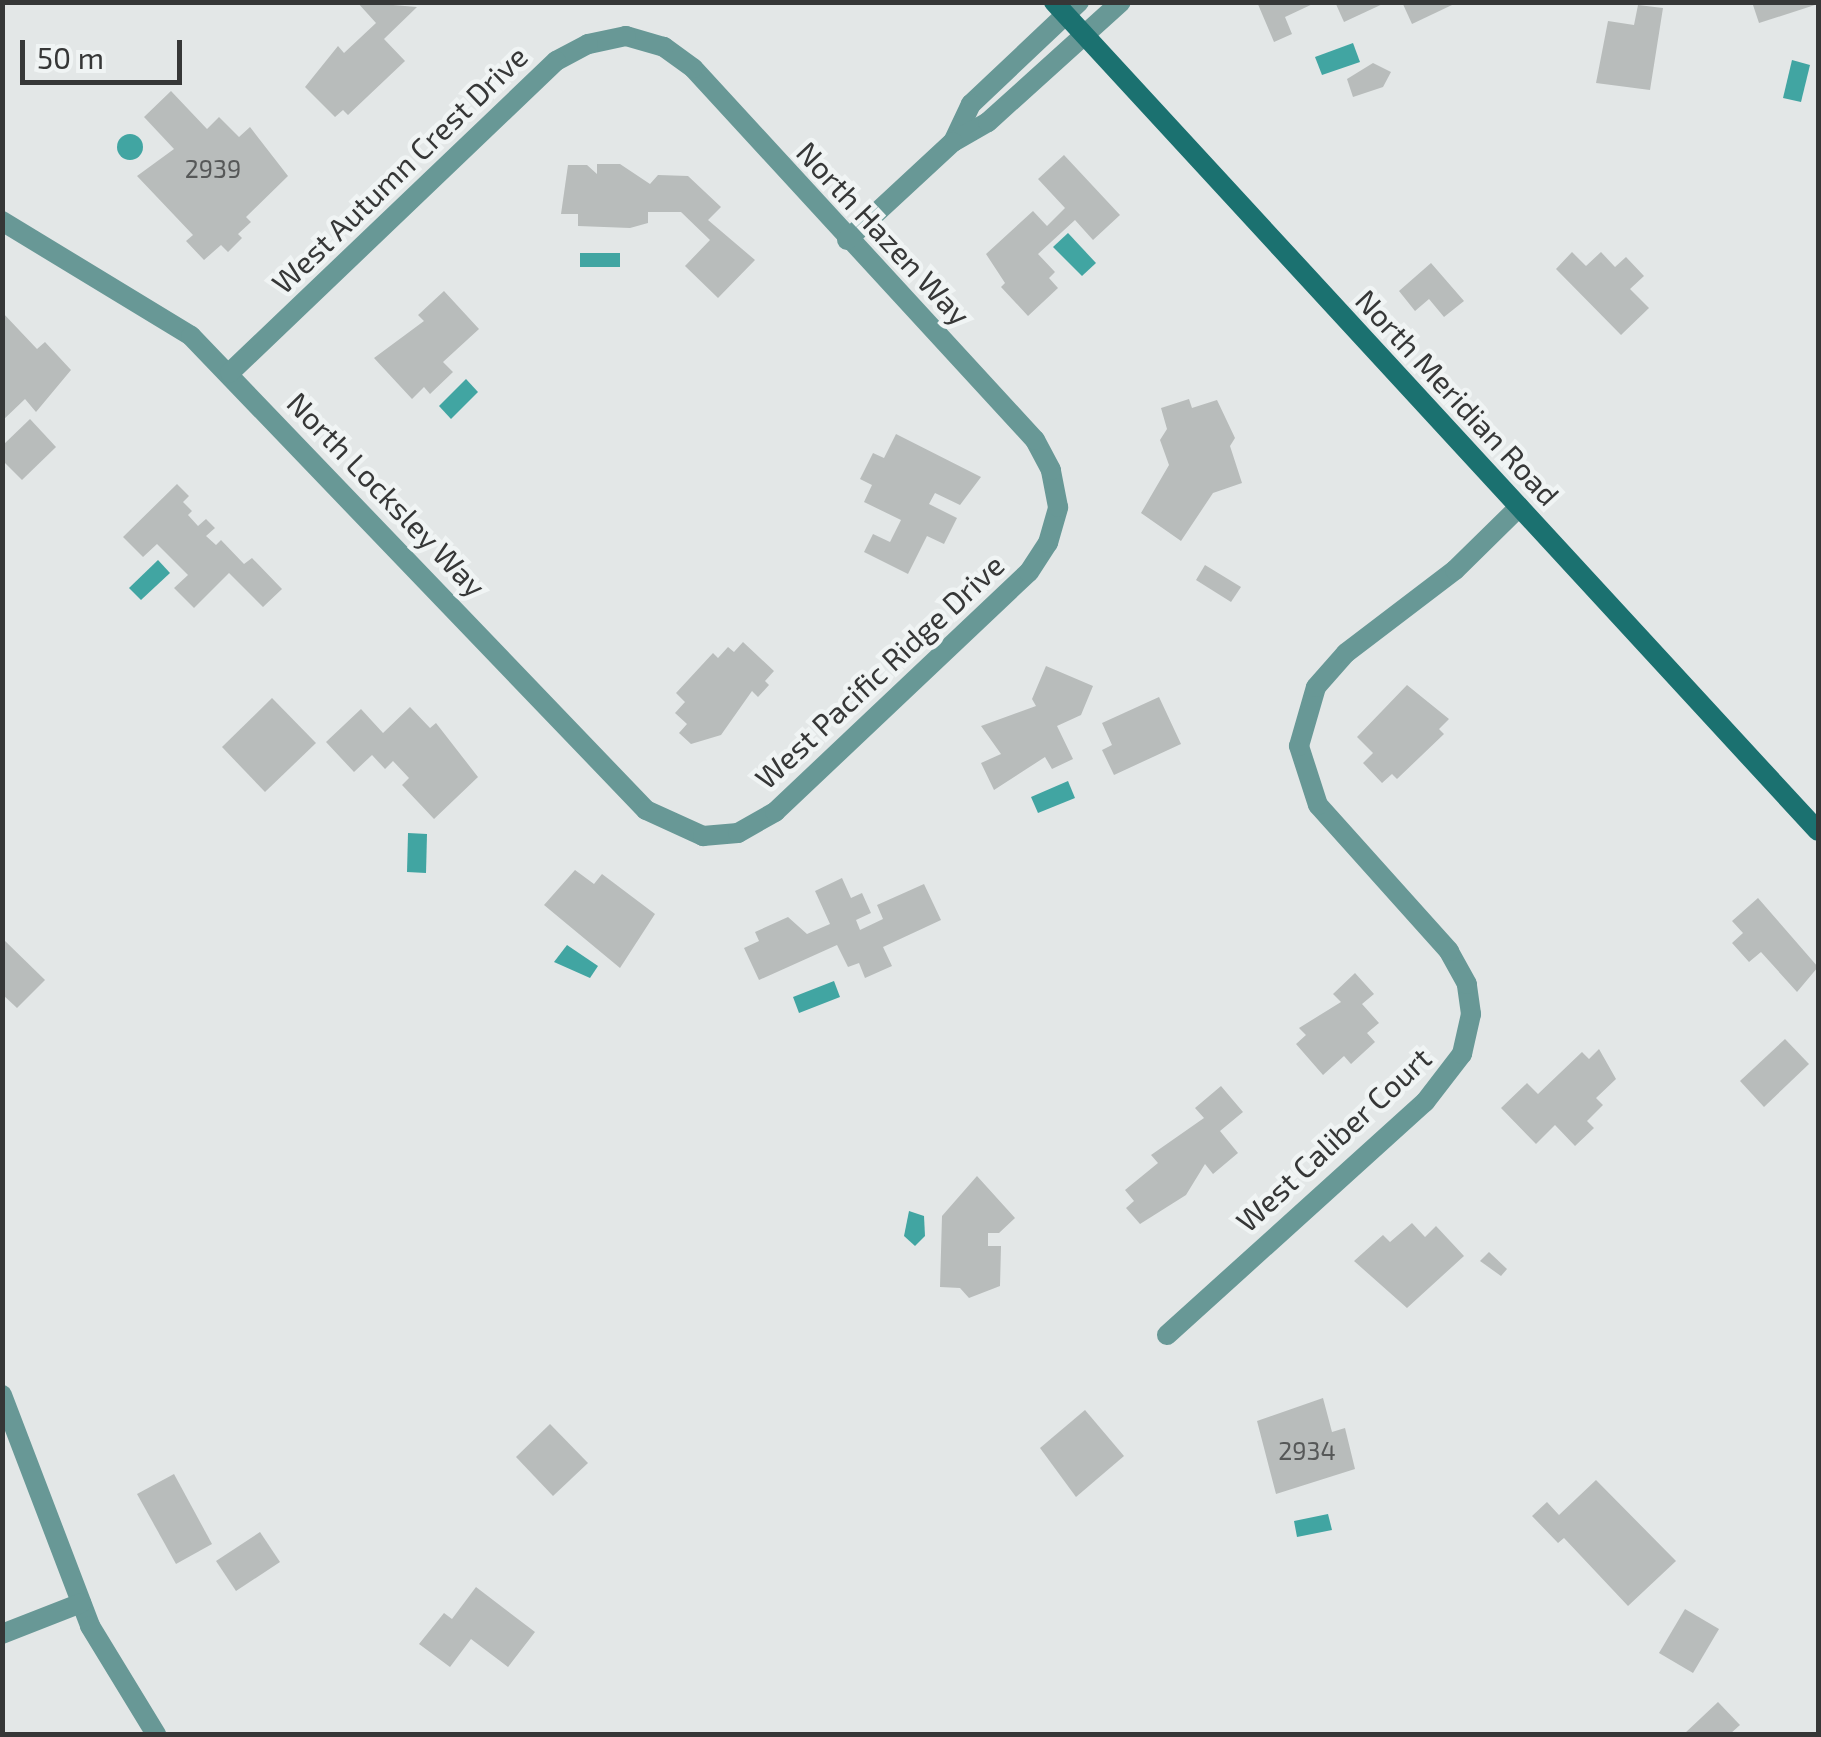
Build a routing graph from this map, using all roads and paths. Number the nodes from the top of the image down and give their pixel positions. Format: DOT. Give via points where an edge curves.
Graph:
graph roads {
  1 [pos="1121,2"];
  2 [pos="1066,7"];
  3 [pos="626,36"];
  4 [pos="1084,36"];
  5 [pos="954,142"];
  6 [pos="2,221"];
  7 [pos="847,240"];
  8 [pos="230,372"];
  9 [pos="1058,507"];
  10 [pos="1520,507"];
  11 [pos="1818,831"];
  12 [pos="702,836"];
  13 [pos="1167,1334"];
  14 [pos="2,1394"];
  15 [pos="81,1603"];
  16 [pos="2,1634"];
  17 [pos="156,1734"];
  1 -- 4 [label="street"];
  2 -- 4 [label="street, North Meridian Road"];
  2 -- 5 [label="street" via="971,104"];
  3 -- 7 [label="street, North Hazen Way" via="664,47 693,68"];
  3 -- 8 [label="street, West Autumn Crest Drive" via="588,44 556,61"];
  4 -- 5 [label="street" via="988,122"];
  4 -- 10 [label="street, North Meridian Road"];
  5 -- 7 [label="street"];
  6 -- 8 [label="street, North Locksley Way" via="191,336"];
  7 -- 9 [label="street, North Hazen Way" via="1035,440 1051,470"];
  8 -- 12 [label="street, North Locksley Way" via="646,810"];
  9 -- 12 [label="street, West Pacific Ridge Drive" via="1048,543 1029,572 775,812 738,832"];
  10 -- 11 [label="street, North Meridian Road"];
  10 -- 13 [label="street, West Caliber Court" via="1455,570 1346,653 1316,687 1300,746 1318,805 1448,951 1468,984 1472,1014 1462,1054 1424,1102"];
  14 -- 15 [label="street"];
  15 -- 16 [label="street"];
  15 -- 17 [label="street" via="112,1670"];
}
